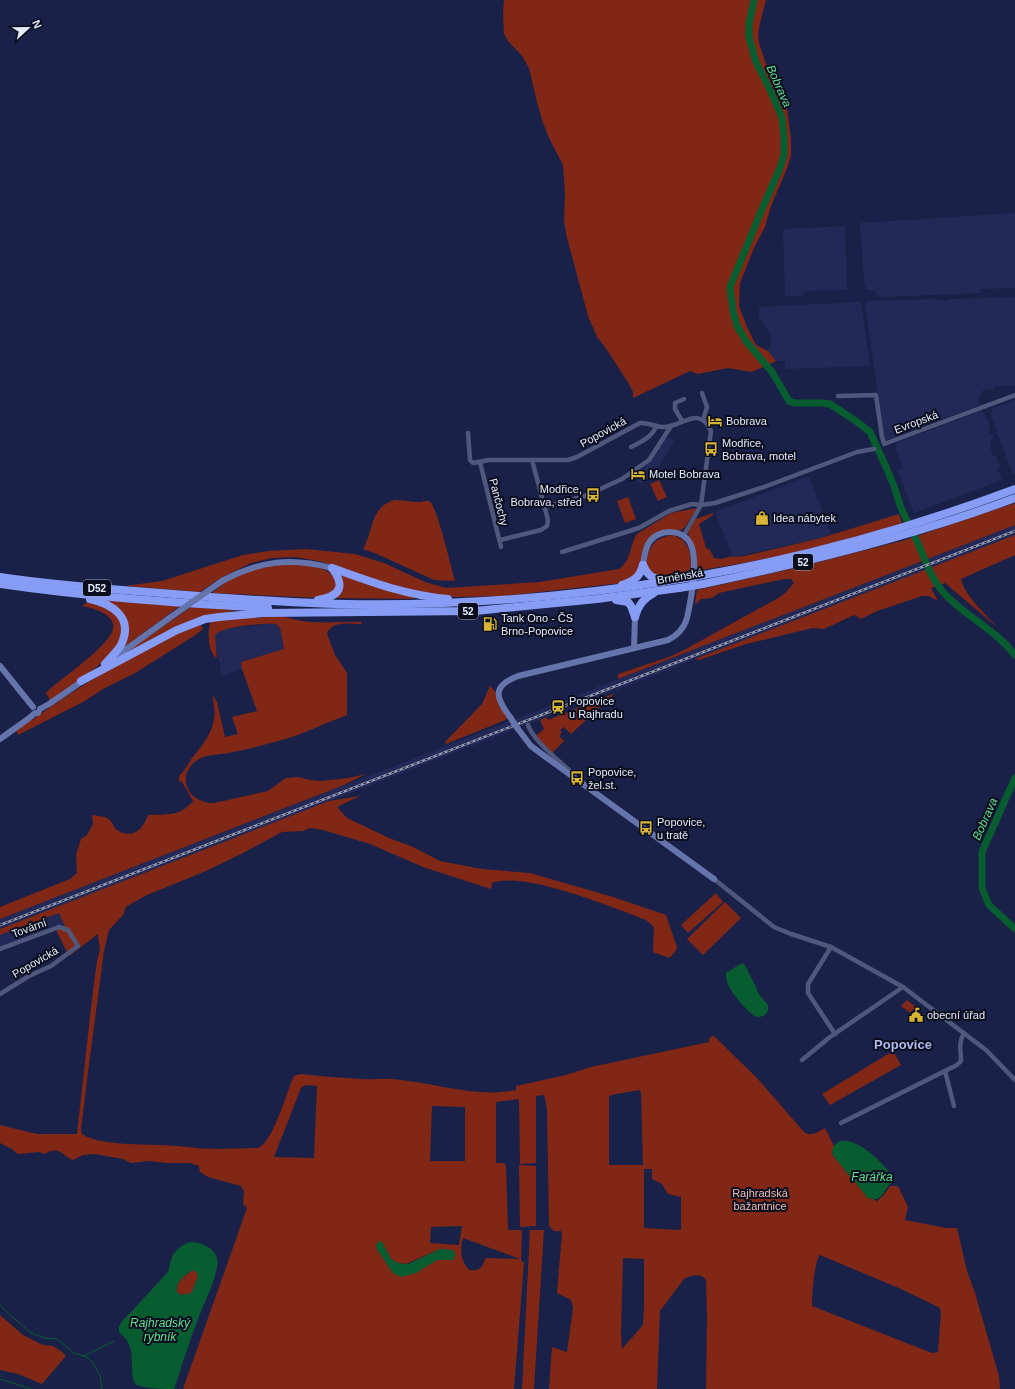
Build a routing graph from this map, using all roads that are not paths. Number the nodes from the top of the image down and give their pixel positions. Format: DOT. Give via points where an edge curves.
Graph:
graph roads {
  1 [pos="702,393"];
  2 [pos="1015,395"];
  3 [pos="838,396"];
  4 [pos="684,399"];
  5 [pos="703,420"];
  6 [pos="682,421"];
  7 [pos="656,426"];
  8 [pos="671,426"];
  9 [pos="468,433"];
  10 [pos="631,447"];
  11 [pos="874,449"];
  12 [pos="532,460"];
  13 [pos="480,462"];
  14 [pos="1015,489"];
  15 [pos="1015,498"];
  16 [pos="701,505"];
  17 [pos="545,508"];
  18 [pos="921,526"];
  19 [pos="684,535"];
  20 [pos="500,540"];
  21 [pos="501,547"];
  22 [pos="562,552"];
  23 [pos="643,565"];
  24 [pos="332,568"];
  25 [pos="0,577"];
  26 [pos="703,579"];
  27 [pos="681,580"];
  28 [pos="0,584"];
  29 [pos="604,591"];
  30 [pos="658,591"];
  31 [pos="62,592"];
  32 [pos="597,599"];
  33 [pos="486,601"];
  34 [pos="302,603"];
  35 [pos="338,612"];
  36 [pos="635,617"];
  37 [pos="634,648"];
  38 [pos="105,664"];
  39 [pos="0,666"];
  40 [pos="81,682"];
  41 [pos="36,710"];
  42 [pos="528,725"];
  43 [pos="0,739"];
  44 [pos="569,775"];
  45 [pos="714,879"];
  46 [pos="78,946"];
  47 [pos="831,947"];
  48 [pos="0,949"];
  49 [pos="903,987"];
  50 [pos="0,994"];
  51 [pos="964,1033"];
  52 [pos="835,1034"];
  53 [pos="802,1060"];
  54 [pos="945,1071"];
  55 [pos="1015,1080"];
  56 [pos="954,1106"];
  57 [pos="841,1123"];
  1 -- 5 [label="street" via="707,407"];
  2 -- 3 [label="street, Evropská" via="884,444 876,395"];
  4 -- 6 [label="street" via="675,403 675,409"];
  5 -- 6 [label="street, Popovická" via="692,418"];
  5 -- 16 [label="street" via="711,431"];
  6 -- 8 [label="street, Popovická"];
  7 -- 8 [label="street, Popovická"];
  7 -- 10 [label="street" via="654,433"];
  7 -- 12 [label="street, Popovická" via="638,424 568,460"];
  8 -- 17 [label="street" via="649,460 622,479 585,496"];
  9 -- 13 [label="street" via="470,460 473,463"];
  11 -- 16 [label="street" via="857,452 715,503"];
  12 -- 13 [label="street, Popovická"];
  12 -- 17 [label="street"];
  13 -- 20 [label="street, Pančochy"];
  14 -- 18 [label="highway, Brněnská / 52"];
  15 -- 18 [label="highway, Brněnská / 52"];
  16 -- 19 [label="street"];
  16 -- 22 [label="street" via="692,504 669,511 639,528"];
  17 -- 20 [label="street" via="547,526 541,530"];
  18 -- 26 [label="highway, Brněnská / 52" via="785,567"];
  19 -- 23 [label="street" via="672,533 654,538 648,544"];
  19 -- 37 [label="street" via="692,547 694,563 689,608 684,626 670,639"];
  20 -- 21 [label="street, Pančochy"];
  23 -- 27 [label="highway" via="647,574 654,578"];
  23 -- 29 [label="highway" via="640,574 634,580"];
  24 -- 33 [label="highway" via="411,594"];
  24 -- 34 [label="highway" via="340,582 337,592 326,598"];
  24 -- 38 [label="street, bridge" via="298,561 251,567 222,581"];
  25 -- 34 [label="highway, D52" via="106,589"];
  26 -- 27 [label="highway, Brněnská / 52, bridge"];
  26 -- 30 [label="highway, Brněnská / 52, bridge" via="679,588"];
  27 -- 29 [label="highway, Brněnská / 52"];
  28 -- 31 [label="highway, D52"];
  29 -- 33 [label="highway, Brněnská / 52"];
  30 -- 32 [label="highway, Brněnská / 52"];
  30 -- 36 [label="highway" via="644,599"];
  31 -- 35 [label="highway, D52" via="184,603"];
  31 -- 38 [label="highway" via="105,603 120,615 124,628 123,638 118,649"];
  32 -- 35 [label="highway, Brněnská / 52" via="475,611"];
  32 -- 36 [label="highway" via="626,601"];
  33 -- 34 [label="highway, D52"];
  35 -- 40 [label="highway" via="245,614 205,619 177,630"];
  36 -- 37 [label="street"];
  37 -- 44 [label="street, bridge" via="518,676 507,680 500,687 500,704 531,746"];
  38 -- 40 [label="street"];
  39 -- 41 [label="street"];
  40 -- 41 [label="street"];
  41 -- 43 [label="street"];
  42 -- 44 [label="street" via="529,730 569,770"];
  44 -- 45 [label="street"];
  45 -- 47 [label="street" via="774,927"];
  46 -- 48 [label="street, Tovární" via="68,930 59,927"];
  46 -- 50 [label="street, Popovická" via="51,966"];
  47 -- 49 [label="street"];
  47 -- 52 [label="street" via="807,988 808,994"];
  49 -- 51 [label="street"];
  49 -- 52 [label="street"];
  51 -- 54 [label="street" via="959,1045 961,1061"];
  51 -- 55 [label="street" via="990,1054"];
  52 -- 53 [label="street"];
  54 -- 56 [label="street"];
  54 -- 57 [label="street"];
}
